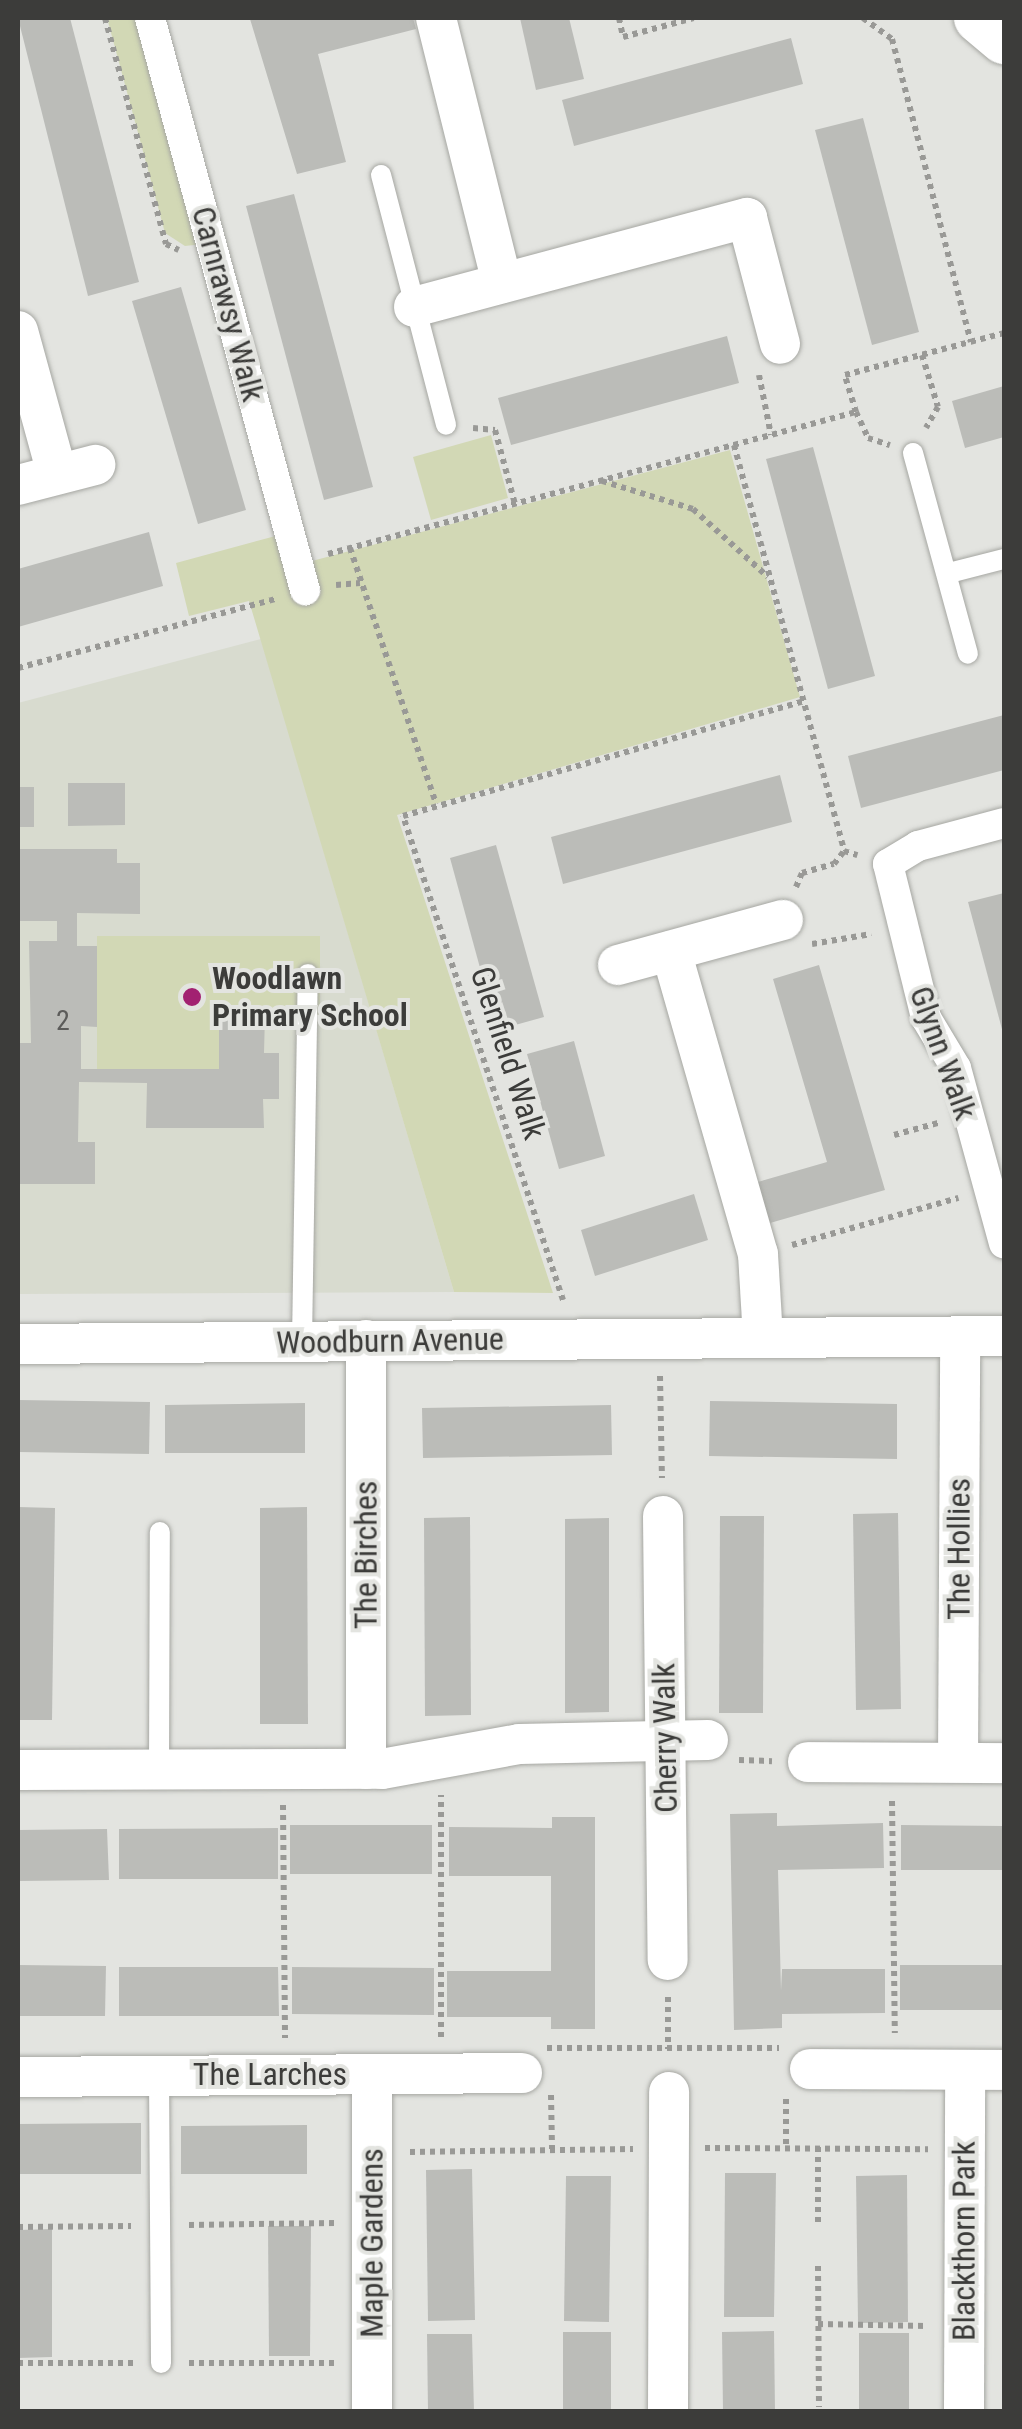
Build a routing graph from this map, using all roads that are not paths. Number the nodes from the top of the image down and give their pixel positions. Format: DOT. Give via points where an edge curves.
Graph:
graph roads {
  1 [pos="150,18"];
  2 [pos="436,18"];
  3 [pos="979,18"];
  4 [pos="1004,39"];
  5 [pos="381,175"];
  6 [pos="502,284"];
  7 [pos="414,307"];
  8 [pos="18,331"];
  9 [pos="780,344"];
  10 [pos="446,426"];
  11 [pos="913,453"];
  12 [pos="18,485"];
  13 [pos="1004,558"];
  14 [pos="949,573"];
  15 [pos="301,576"];
  16 [pos="968,654"];
  17 [pos="1004,824"];
  18 [pos="784,920"];
  19 [pos="671,951"];
  20 [pos="618,965"];
  21 [pos="308,974"];
  22 [pos="1004,1244"];
  23 [pos="960,1336"];
  24 [pos="1004,1336"];
  25 [pos="762,1337"];
  26 [pos="366,1340"];
  27 [pos="302,1342"];
  28 [pos="18,1344"];
  29 [pos="662,1516"];
  30 [pos="160,1532"];
  31 [pos="708,1740"];
  32 [pos="666,1742"];
  33 [pos="808,1762"];
  34 [pos="958,1762"];
  35 [pos="1004,1763"];
  36 [pos="366,1769"];
  37 [pos="18,1770"];
  38 [pos="160,1770"];
  39 [pos="668,1960"];
  40 [pos="810,2069"];
  41 [pos="965,2070"];
  42 [pos="1004,2070"];
  43 [pos="522,2073"];
  44 [pos="372,2074"];
  45 [pos="159,2075"];
  46 [pos="18,2077"];
  47 [pos="668,2092"];
  48 [pos="161,2363"];
  49 [pos="372,2412"];
  50 [pos="668,2412"];
  51 [pos="964,2412"];
  1 -- 15 [label="street, Carnrawsy Walk"];
  2 -- 6 [label="street"];
  3 -- 4 [label="street"];
  5 -- 7 [label="lane"];
  6 -- 7 [label="street"];
  6 -- 9 [label="street" via="747,218"];
  7 -- 10 [label="lane"];
  8 -- 12 [label="street" via="76,469"];
  11 -- 14 [label="lane"];
  13 -- 14 [label="lane"];
  14 -- 16 [label="lane"];
  17 -- 22 [label="street, Glynn Walk" via="918,846 888,864 926,1018 956,1068"];
  18 -- 19 [label="street"];
  19 -- 20 [label="street"];
  19 -- 25 [label="street" via="758,1254"];
  21 -- 27 [label="lane"];
  23 -- 24 [label="street, Woodburn Avenue"];
  23 -- 25 [label="street, Woodburn Avenue"];
  23 -- 34 [label="street, The Hollies"];
  25 -- 26 [label="street, Woodburn Avenue"];
  26 -- 27 [label="street, Woodburn Avenue"];
  26 -- 36 [label="street, The Birches"];
  27 -- 28 [label="street, Woodburn Avenue"];
  29 -- 32 [label="street, Cherry Walk"];
  30 -- 38 [label="lane"];
  31 -- 32 [label="street"];
  32 -- 36 [label="street" via="519,1744"];
  32 -- 39 [label="street, Cherry Walk"];
  33 -- 34 [label="street"];
  34 -- 35 [label="street"];
  36 -- 38 [label="street"];
  37 -- 38 [label="street"];
  40 -- 41 [label="street"];
  41 -- 42 [label="street"];
  41 -- 51 [label="street, Blackthorn Park"];
  43 -- 44 [label="street, The Larches"];
  44 -- 45 [label="street, The Larches"];
  44 -- 49 [label="street, Maple Gardens"];
  45 -- 46 [label="street, The Larches"];
  45 -- 48 [label="lane"];
  47 -- 50 [label="street"];
}
